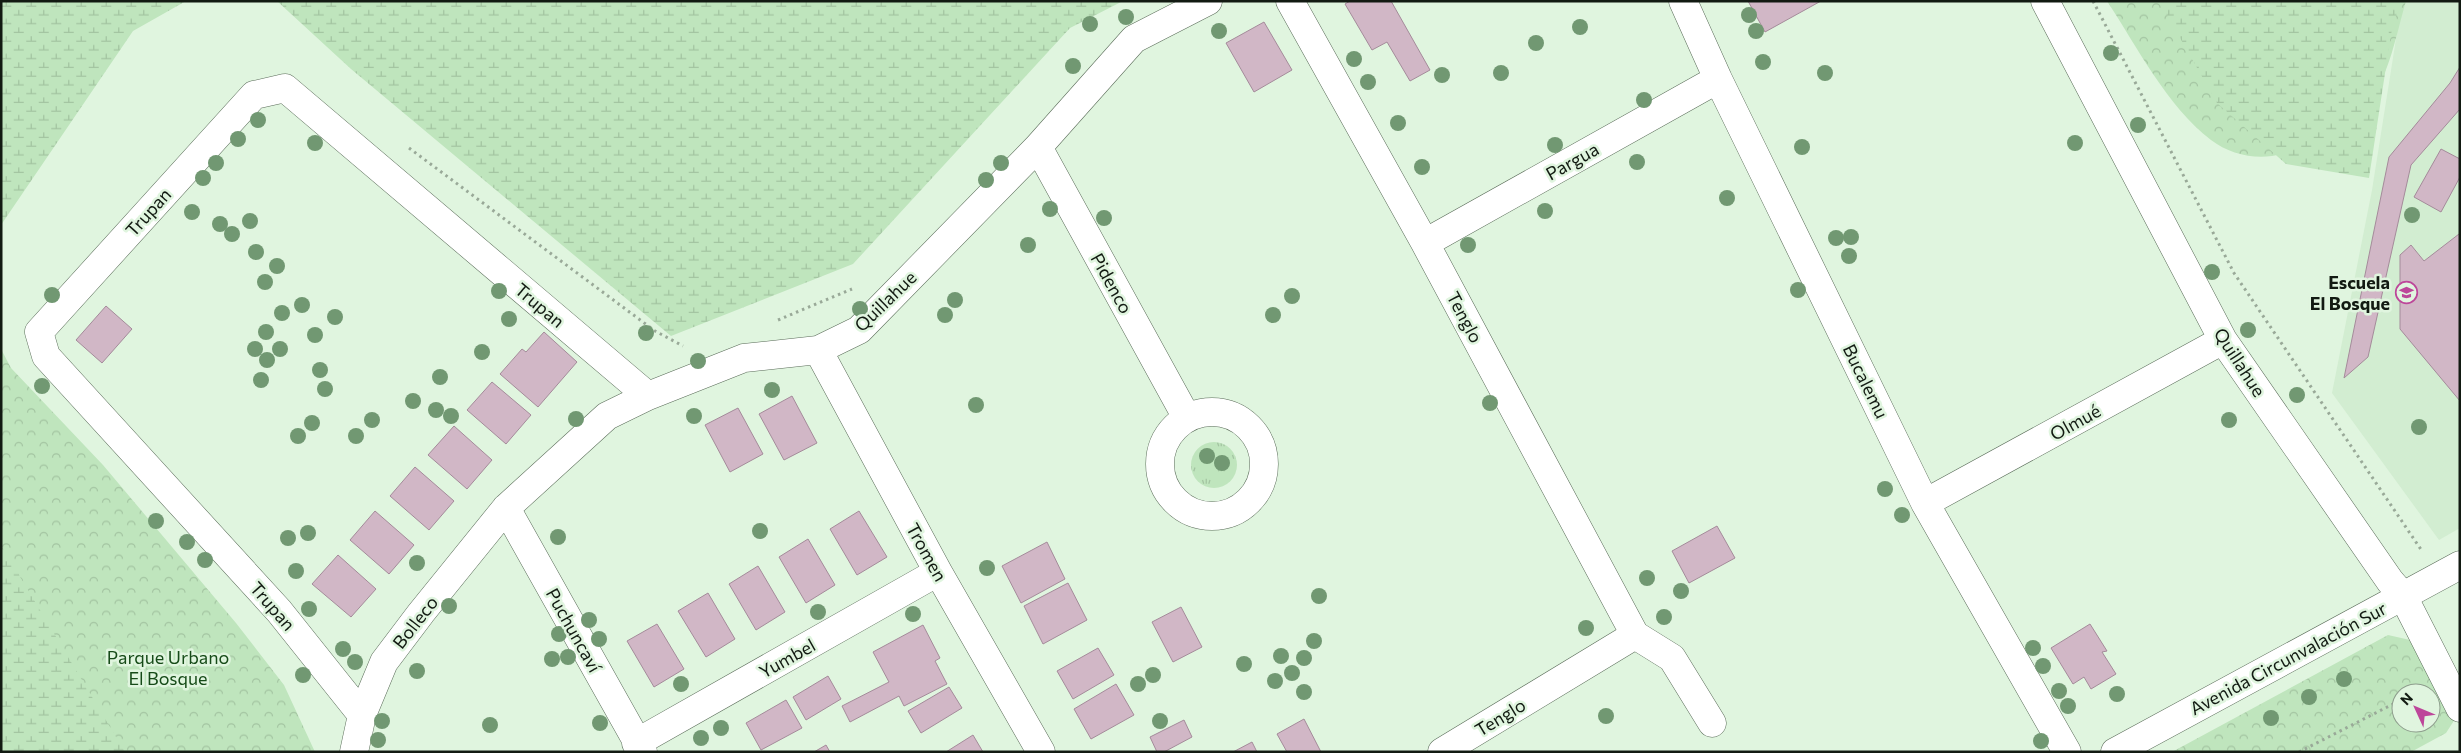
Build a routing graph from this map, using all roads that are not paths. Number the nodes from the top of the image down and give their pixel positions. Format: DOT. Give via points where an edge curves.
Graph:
graph roads {
  1 [pos="1208,1"];
  2 [pos="1290,1"];
  3 [pos="1684,1"];
  4 [pos="2045,1"];
  5 [pos="1718,78"];
  6 [pos="1038,147"];
  7 [pos="1425,242"];
  8 [pos="2223,340"];
  9 [pos="818,350"];
  10 [pos="648,396"];
  11 [pos="1187,418"];
  12 [pos="1925,503"];
  13 [pos="506,508"];
  14 [pos="2460,565"];
  15 [pos="938,572"];
  16 [pos="2403,596"];
  17 [pos="1635,635"];
  18 [pos="2460,708"];
  19 [pos="362,715"];
  20 [pos="1712,723"];
  21 [pos="639,747"];
  22 [pos="354,752"];
  23 [pos="1040,752"];
  24 [pos="1442,752"];
  25 [pos="2067,752"];
  26 [pos="2115,752"];
  1 -- 6 [label="street, Quillahue" via="1134,39"];
  2 -- 7 [label="street, Tenglo"];
  3 -- 5 [label="street, Bucalemu"];
  4 -- 8 [label="street, Quillahue"];
  5 -- 7 [label="street, Pargua"];
  5 -- 12 [label="street, Bucalemu"];
  6 -- 9 [label="street, Quillahue" via="859,330"];
  6 -- 11 [label="street, Pidenco"];
  7 -- 17 [label="street, Tenglo"];
  8 -- 12 [label="street, Olmué"];
  8 -- 16 [label="street, Quillahue"];
  9 -- 10 [label="street, Quillahue" via="744,358"];
  9 -- 15 [label="street, Tromen"];
  10 -- 13 [label="street, Quillahue" via="606,416"];
  10 -- 19 [label="street, Trupan" via="285,88 254,95 39,332 46,356 279,611"];
  12 -- 25 [label="street, Bucalemu"];
  13 -- 19 [label="street, Bolleco" via="384,662"];
  13 -- 21 [label="street, Puchuncaví"];
  14 -- 16 [label="street, Avenida Circunvalación Sur"];
  15 -- 21 [label="street, Yumbel"];
  15 -- 23 [label="street, Tromen"];
  16 -- 18 [label="street, Quillahue"];
  16 -- 26 [label="street, Avenida Circunvalación Sur"];
  17 -- 20 [label="street" via="1672,658"];
  17 -- 24 [label="street, Tenglo"];
  19 -- 22 [label="street, Bolleco"];
}
